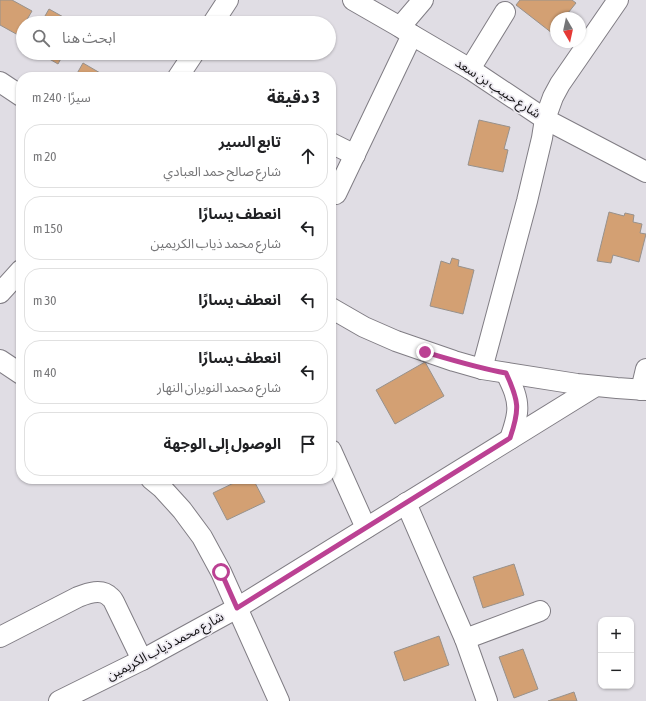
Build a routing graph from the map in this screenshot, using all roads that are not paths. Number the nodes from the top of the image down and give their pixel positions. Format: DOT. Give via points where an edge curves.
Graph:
graph roads {
  1 [pos="228,0"];
  2 [pos="353,0"];
  3 [pos="423,0"];
  4 [pos="618,0"];
  5 [pos="505,12"];
  6 [pos="218,16"];
  7 [pos="406,31"];
  8 [pos="189,60"];
  9 [pos="470,69"];
  10 [pos="181,72"];
  11 [pos="0,82"];
  12 [pos="16,93"];
  13 [pos="546,119"];
  14 [pos="336,145"];
  15 [pos="355,154"];
  16 [pos="646,172"];
  17 [pos="336,194"];
  18 [pos="16,275"];
  19 [pos="0,293"];
  20 [pos="336,311"];
  21 [pos="0,360"];
  22 [pos="482,368"];
  23 [pos="646,369"];
  24 [pos="16,371"];
  25 [pos="506,373"];
  26 [pos="596,386"];
  27 [pos="644,390"];
  28 [pos="510,438"];
  29 [pos="336,461"];
  30 [pos="157,484"];
  31 [pos="406,503"];
  32 [pos="366,528"];
  33 [pos="237,608"];
  34 [pos="540,611"];
  35 [pos="0,637"];
  36 [pos="465,639"];
  37 [pos="142,660"];
  38 [pos="59,701"];
  39 [pos="279,701"];
  40 [pos="487,701"];
  1 -- 6 [label="street"];
  2 -- 7 [label="street, شارع حبيب بن سعد"];
  3 -- 7 [label="street"];
  4 -- 13 [label="street" via="560,84"];
  5 -- 9 [label="street"];
  7 -- 9 [label="street, شارع حبيب بن سعد"];
  7 -- 15 [label="street"];
  8 -- 10 [label="street"];
  9 -- 13 [label="street, شارع حبيب بن سعد"];
  11 -- 12 [label="street"];
  13 -- 16 [label="street, شارع حبيب بن سعد"];
  13 -- 22 [label="street" via="527,201"];
  14 -- 15 [label="street"];
  15 -- 17 [label="street"];
  18 -- 19 [label="street"];
  20 -- 22 [label="street" via="364,328 396,341"];
  21 -- 24 [label="street"];
  22 -- 25 [label="street"];
  23 -- 27 [label="street"];
  25 -- 26 [label="street"];
  25 -- 28 [label="street" via="514,389 517,407"];
  26 -- 27 [label="street"];
  26 -- 28 [label="street, شارع محمد ذياب الكريمين"];
  28 -- 31 [label="street, شارع محمد ذياب الكريمين"];
  29 -- 32 [label="street"];
  30 -- 33 [label="street" via="182,510 202,537"];
  31 -- 32 [label="street, شارع محمد ذياب الكريمين"];
  31 -- 36 [label="street"];
  32 -- 33 [label="street, شارع محمد ذياب الكريمين"];
  33 -- 37 [label="street, شارع محمد ذياب الكريمين"];
  33 -- 39 [label="street"];
  34 -- 36 [label="street"];
  35 -- 37 [label="street" via="78,597 90,592 104,593 114,602"];
  36 -- 40 [label="street"];
  37 -- 38 [label="street, شارع محمد ذياب الكريمين"];
}
